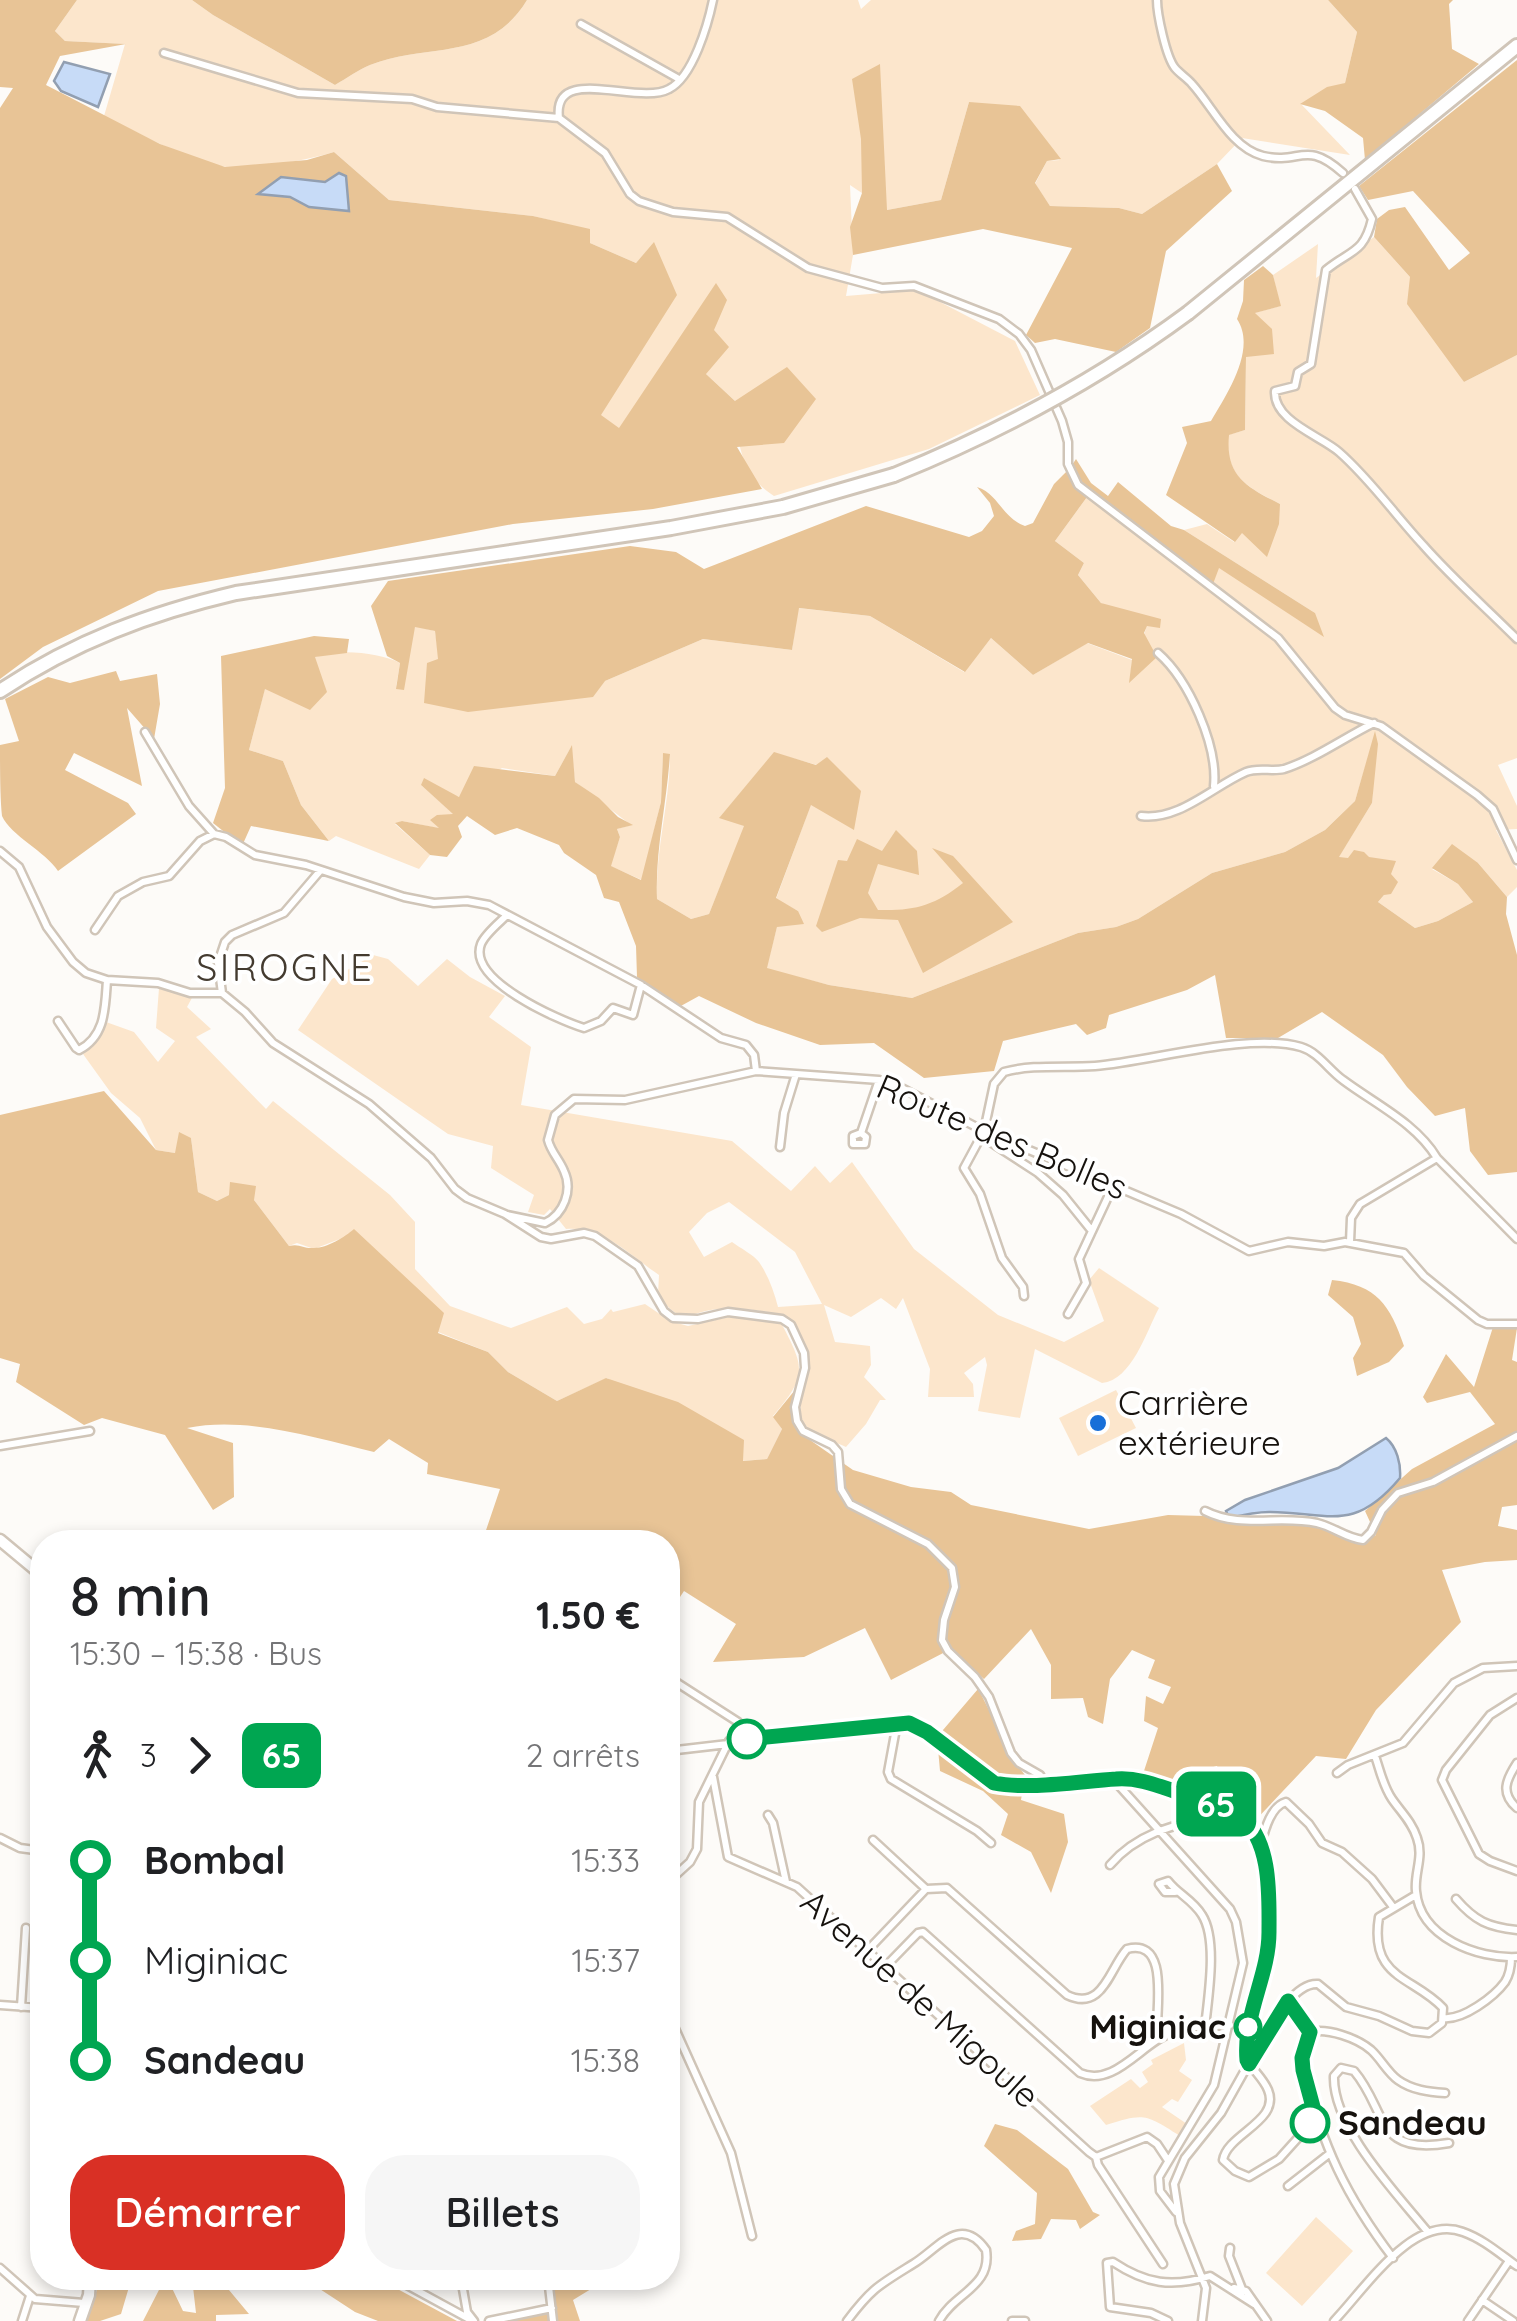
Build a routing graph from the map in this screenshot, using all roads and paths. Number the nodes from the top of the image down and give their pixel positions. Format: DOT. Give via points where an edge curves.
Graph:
graph roads {
  1 [pos="713,0"];
  2 [pos="1157,0"];
  3 [pos="582,24"];
  4 [pos="1517,46"];
  5 [pos="164,53"];
  6 [pos="679,79"];
  7 [pos="559,118"];
  8 [pos="1342,173"];
  9 [pos="1356,189"];
  10 [pos="1517,639"];
  11 [pos="1158,654"];
  12 [pos="0,691"];
  13 [pos="1374,722"];
  14 [pos="146,732"];
  15 [pos="1214,786"];
  16 [pos="1141,816"];
  17 [pos="214,834"];
  18 [pos="0,851"];
  19 [pos="1517,860"];
  20 [pos="320,870"];
  21 [pos="507,915"];
  22 [pos="95,930"];
  23 [pos="106,980"];
  24 [pos="640,985"];
  25 [pos="222,994"];
  26 [pos="58,1021"];
  27 [pos="756,1071"];
  28 [pos="796,1074"];
  29 [pos="879,1080"];
  30 [pos="861,1133"];
  31 [pos="983,1134"];
  32 [pos="780,1147"];
  33 [pos="1437,1158"];
  34 [pos="1114,1184"];
  35 [pos="507,1215"];
  36 [pos="1092,1230"];
  37 [pos="1517,1239"];
  38 [pos="1350,1242"];
  39 [pos="1024,1296"];
  40 [pos="1068,1314"];
  41 [pos="1517,1324"];
  42 [pos="90,1431"];
  43 [pos="1517,1436"];
  44 [pos="0,1446"];
  45 [pos="1205,1510"];
  46 [pos="0,1540"];
  47 [pos="30,1565"];
  48 [pos="1517,1666"];
  49 [pos="680,1685"];
  50 [pos="1517,1698"];
  51 [pos="897,1723"];
  52 [pos="747,1739"];
  53 [pos="729,1742"];
  54 [pos="680,1749"];
  55 [pos="1375,1756"];
  56 [pos="1517,1763"];
  57 [pos="1337,1773"];
  58 [pos="713,1777"];
  59 [pos="1113,1779"];
  60 [pos="1131,1779"];
  61 [pos="1044,1782"];
  62 [pos="715,1792"];
  63 [pos="1128,1792"];
  64 [pos="702,1796"];
  65 [pos="1227,1808"];
  66 [pos="1517,1808"];
  67 [pos="768,1815"];
  68 [pos="1160,1829"];
  69 [pos="0,1838"];
  70 [pos="874,1840"];
  71 [pos="990,1843"];
  72 [pos="1260,1846"];
  73 [pos="30,1849"];
  74 [pos="1110,1865"];
  75 [pos="680,1871"];
  76 [pos="1517,1871"];
  77 [pos="786,1882"];
  78 [pos="926,1889"];
  79 [pos="1175,1892"];
  80 [pos="1416,1894"];
  81 [pos="1456,1899"];
  82 [pos="1394,1907"];
  83 [pos="26,1928"];
  84 [pos="1517,1930"];
  85 [pos="867,1951"];
  86 [pos="1514,1957"];
  87 [pos="885,1967"];
  88 [pos="1288,2001"];
  89 [pos="0,2005"];
  90 [pos="21,2006"];
  91 [pos="30,2007"];
  92 [pos="1444,2018"];
  93 [pos="1230,2025"];
  94 [pos="1205,2027"];
  95 [pos="1310,2032"];
  96 [pos="1162,2037"];
  97 [pos="680,2040"];
  98 [pos="1249,2064"];
  99 [pos="1445,2093"];
  100 [pos="1316,2118"];
  101 [pos="1450,2143"];
  102 [pos="1329,2154"];
  103 [pos="1096,2157"];
  104 [pos="1167,2159"];
  105 [pos="1288,2186"];
  106 [pos="1177,2213"];
  107 [pos="1428,2231"];
  108 [pos="752,2236"];
  109 [pos="1230,2248"];
  110 [pos="1392,2258"];
  111 [pos="1163,2264"];
  112 [pos="1514,2264"];
  113 [pos="0,2268"];
  114 [pos="1204,2278"];
  115 [pos="86,2290"];
  116 [pos="417,2290"];
  117 [pos="464,2290"];
  118 [pos="550,2290"];
  119 [pos="1242,2292"];
  120 [pos="30,2296"];
  121 [pos="1482,2300"];
  122 [pos="84,2304"];
  123 [pos="552,2308"];
  124 [pos="473,2320"];
  125 [pos="22,2321"];
  126 [pos="80,2321"];
  127 [pos="489,2321"];
  128 [pos="553,2321"];
  129 [pos="847,2321"];
  130 [pos="939,2321"];
  131 [pos="1012,2321"];
  132 [pos="1025,2321"];
  133 [pos="1168,2321"];
  134 [pos="1202,2321"];
  135 [pos="1267,2321"];
  136 [pos="1334,2321"];
  137 [pos="1468,2321"];
  138 [pos="1512,2321"];
  1 -- 6 [label="street" via="700,46"];
  2 -- 8 [label="street" via="1173,66 1248,150 1279,158 1315,154"];
  3 -- 6 [label="street"];
  4 -- 12 [label="highway, bridge" via="1188,313 1068,394 894,475 690,525 206,600 104,634"];
  5 -- 7 [label="street" via="298,93"];
  6 -- 7 [label="street" via="670,89 643,96 571,90 558,106"];
  7 -- 13 [label="street" via="604,154 640,201 727,217 808,268 882,288 929,290 1019,334 1062,421 1078,485 1278,638 1336,708"];
  9 -- 10 [label="street" via="1372,219 1368,239 1326,270 1310,364 1298,372 1295,386 1275,391 1274,398 1351,463"];
  11 -- 15 [label="street" via="1171,664 1208,736"];
  13 -- 15 [label="street" via="1280,770 1251,770"];
  13 -- 19 [label="street" via="1488,804"];
  14 -- 17 [label="street" via="189,806"];
  15 -- 16 [label="street" via="1166,815"];
  17 -- 20 [label="street" via="255,855"];
  17 -- 22 [label="street" via="169,876 118,896"];
  18 -- 23 [label="street" via="19,867 38,911 73,962"];
  20 -- 21 [label="street" via="404,897 476,902"];
  20 -- 25 [label="street" via="284,912 225,942 218,964"];
  21 -- 24 [label="street"];
  21 -- 24 [label="street" via="480,946 482,961 500,985 584,1028 613,1008 633,1015"];
  23 -- 25 [label="street"];
  23 -- 26 [label="street" via="103,1023 86,1048 76,1048"];
  24 -- 27 [label="street" via="705,1030 746,1045"];
  25 -- 35 [label="street" via="273,1043 369,1104 431,1158 455,1190"];
  27 -- 28 [label="street, Route des Bolles"];
  27 -- 35 [label="street, Route des Bolles" via="660,1094 564,1105 548,1140 566,1174 558,1216 545,1223"];
  28 -- 29 [label="street, Route des Bolles"];
  28 -- 32 [label="street"];
  29 -- 30 [label="street"];
  29 -- 31 [label="street, Route des Bolles"];
  31 -- 33 [label="street" via="994,1084 1004,1072 1284,1044 1305,1048 1402,1121"];
  31 -- 34 [label="street, Route des Bolles"];
  31 -- 36 [label="street" via="1038,1173"];
  31 -- 39 [label="street" via="964,1168"];
  33 -- 37 [label="street"];
  33 -- 38 [label="street" via="1360,1204 1351,1218"];
  34 -- 36 [label="street"];
  34 -- 38 [label="street, Route des Bolles" via="1249,1251 1288,1242"];
  35 -- 61 [label="street" via="541,1237 584,1232 614,1247 638,1266 673,1318 728,1312 790,1325 804,1353 797,1420 838,1452 850,1504 928,1544 952,1568 955,1587 942,1640 988,1697 1011,1753"];
  36 -- 40 [label="street" via="1078,1259 1086,1283"];
  38 -- 41 [label="street" via="1404,1253 1478,1320"];
  42 -- 44 [label="street"];
  43 -- 45 [label="street" via="1433,1482 1398,1493 1363,1540 1316,1522 1227,1520"];
  46 -- 47 [label="main road"];
  48 -- 55 [label="street" via="1483,1668 1454,1683 1403,1743"];
  49 -- 52 [label="street" via="738,1722"];
  50 -- 76 [label="street" via="1490,1715 1442,1780 1480,1854"];
  51 -- 52 [label="street"];
  51 -- 61 [label="street" via="917,1725 994,1783"];
  51 -- 71 [label="street" via="891,1778"];
  52 -- 53 [label="street"];
  53 -- 54 [label="street"];
  53 -- 58 [label="street"];
  55 -- 57 [label="street"];
  55 -- 80 [label="street" via="1418,1840"];
  56 -- 66 [label="street" via="1505,1788"];
  58 -- 62 [label="street, Avenue de Migoule"];
  58 -- 64 [label="street"];
  59 -- 60 [label="street"];
  59 -- 61 [label="street"];
  59 -- 63 [label="street"];
  60 -- 63 [label="street"];
  60 -- 65 [label="street"];
  62 -- 64 [label="street"];
  62 -- 77 [label="street, Avenue de Migoule" via="728,1857"];
  63 -- 68 [label="street"];
  64 -- 75 [label="street" via="697,1849"];
  65 -- 68 [label="street"];
  65 -- 72 [label="street" via="1254,1830"];
  67 -- 77 [label="street"];
  68 -- 74 [label="street" via="1125,1848"];
  68 -- 93 [label="street" via="1236,1922 1243,1962"];
  69 -- 73 [label="street"];
  70 -- 78 [label="street"];
  72 -- 82 [label="street" via="1265,1826 1286,1802 1322,1844 1342,1852"];
  72 -- 98 [label="street" via="1268,1948 1249,2021"];
  77 -- 85 [label="street, Avenue de Migoule"];
  78 -- 85 [label="street"];
  78 -- 96 [label="street" via="948,1888 1076,1999 1105,1987 1127,1949 1147,1948 1156,1961"];
  79 -- 94 [label="street" via="1208,1928"];
  80 -- 82 [label="street"];
  80 -- 86 [label="street" via="1448,1940 1488,1957"];
  81 -- 84 [label="street" via="1475,1920"];
  82 -- 92 [label="street" via="1378,1921 1386,1963 1438,2002"];
  83 -- 90 [label="street"];
  85 -- 87 [label="street, Avenue de Migoule"];
  86 -- 92 [label="street" via="1501,1986 1460,2017"];
  87 -- 96 [label="street" via="923,1932 1088,2076 1106,2076"];
  87 -- 103 [label="street, Avenue de Migoule"];
  88 -- 92 [label="street" via="1315,1983 1346,2006 1416,2032 1432,2032"];
  88 -- 95 [label="street"];
  88 -- 98 [label="street"];
  89 -- 90 [label="street"];
  90 -- 91 [label="street"];
  93 -- 94 [label="street"];
  93 -- 104 [label="street" via="1214,2085"];
  94 -- 96 [label="street"];
  95 -- 99 [label="street" via="1358,2043 1406,2085"];
  95 -- 100 [label="street" via="1302,2058"];
  97 -- 108 [label="street" via="731,2153"];
  98 -- 100 [label="street" via="1268,2090 1269,2104 1224,2152 1228,2166 1249,2177 1262,2170"];
  98 -- 106 [label="street" via="1180,2168"];
  100 -- 102 [label="street"];
  101 -- 107 [label="street" via="1426,2146 1390,2133 1354,2071 1341,2068 1334,2076 1350,2128"];
  102 -- 105 [label="street"];
  102 -- 110 [label="street"];
  103 -- 104 [label="street" via="1146,2137"];
  103 -- 111 [label="street, Avenue de Migoule"];
  104 -- 106 [label="street" via="1159,2188"];
  106 -- 114 [label="street"];
  107 -- 110 [label="street"];
  107 -- 112 [label="street" via="1467,2233"];
  109 -- 119 [label="street"];
  110 -- 136 [label="street"];
  112 -- 121 [label="street"];
  113 -- 120 [label="street"];
  114 -- 119 [label="street"];
  114 -- 133 [label="street" via="1166,2285 1107,2263 1110,2307"];
  114 -- 134 [label="street"];
  115 -- 122 [label="main road"];
  116 -- 124 [label="street"];
  117 -- 124 [label="street"];
  118 -- 123 [label="street"];
  119 -- 135 [label="street"];
  120 -- 122 [label="street"];
  120 -- 125 [label="street"];
  121 -- 137 [label="street"];
  121 -- 138 [label="street"];
  122 -- 126 [label="main road"];
  123 -- 127 [label="street"];
  123 -- 128 [label="street"];
  129 -- 130 [label="street" via="878,2284 943,2240 974,2237 986,2250 984,2273"];
  131 -- 132 [label="street"];
}
